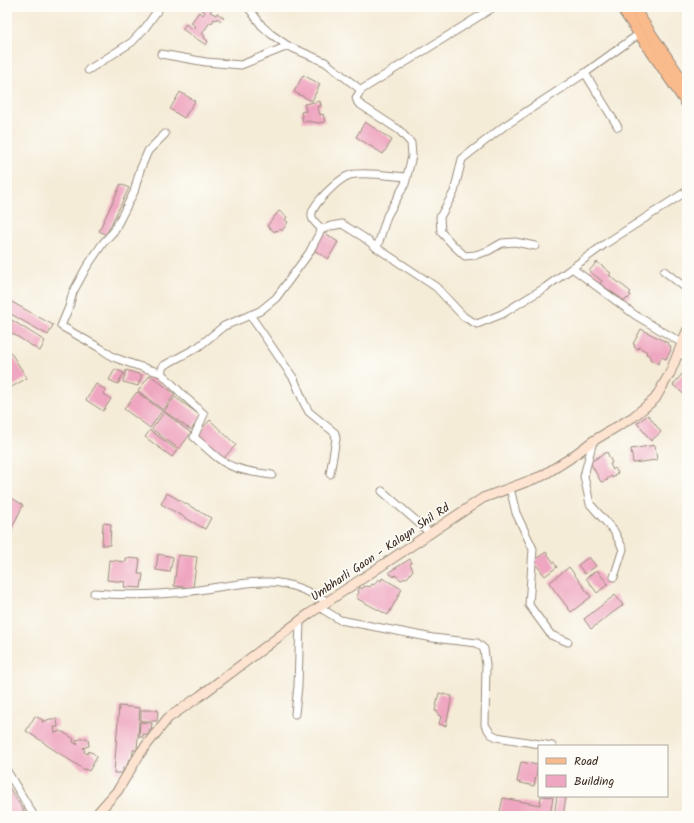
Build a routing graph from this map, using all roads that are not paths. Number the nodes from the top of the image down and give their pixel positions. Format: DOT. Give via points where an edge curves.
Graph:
graph roads {
  1 [pos="160,7"];
  2 [pos="248,7"];
  3 [pos="494,7"];
  4 [pos="621,7"];
  5 [pos="633,7"];
  6 [pos="639,34"];
  7 [pos="288,46"];
  8 [pos="161,54"];
  9 [pos="88,70"];
  10 [pos="585,72"];
  11 [pos="687,87"];
  12 [pos="362,90"];
  13 [pos="687,104"];
  14 [pos="618,127"];
  15 [pos="165,134"];
  16 [pos="407,177"];
  17 [pos="687,190"];
  18 [pos="322,229"];
  19 [pos="535,246"];
  20 [pos="377,248"];
  21 [pos="572,268"];
  22 [pos="664,271"];
  23 [pos="687,289"];
  24 [pos="250,315"];
  25 [pos="687,331"];
  26 [pos="682,343"];
  27 [pos="678,353"];
  28 [pos="687,357"];
  29 [pos="162,373"];
  30 [pos="593,441"];
  31 [pos="330,474"];
  32 [pos="272,475"];
  33 [pos="510,488"];
  34 [pos="382,491"];
  35 [pos="430,533"];
  36 [pos="614,577"];
  37 [pos="94,593"];
  38 [pos="328,601"];
  39 [pos="319,607"];
  40 [pos="300,620"];
  41 [pos="568,642"];
  42 [pos="295,714"];
  43 [pos="546,745"];
  44 [pos="7,771"];
  45 [pos="34,816"];
  46 [pos="95,816"];
  1 -- 9 [label="street" via="132,42"];
  2 -- 7 [label="street" via="262,26"];
  3 -- 12 [label="street"];
  4 -- 6 [label="main road"];
  5 -- 11 [label="main road"];
  6 -- 10 [label="street"];
  6 -- 13 [label="main road"];
  7 -- 8 [label="street" via="241,66"];
  7 -- 12 [label="street" via="325,62"];
  10 -- 14 [label="street"];
  10 -- 19 [label="street" via="503,127 462,159 454,192 440,217 441,232 466,256 475,255 502,243 515,242"];
  12 -- 16 [label="street" via="356,98 358,103 399,130 411,143 412,156"];
  15 -- 29 [label="street" via="148,151 131,198 114,231 86,268 73,292 61,326 113,357"];
  16 -- 18 [label="street" via="350,175 314,208 313,219"];
  16 -- 20 [label="street" via="387,216"];
  17 -- 21 [label="street"];
  18 -- 20 [label="street" via="342,224"];
  18 -- 24 [label="street" via="276,298 260,311"];
  20 -- 21 [label="street" via="436,287 464,317 477,324 502,314"];
  21 -- 26 [label="street" via="635,315"];
  22 -- 23 [label="street"];
  24 -- 29 [label="street" via="224,326 198,348 163,366"];
  24 -- 31 [label="street" via="294,379 309,412 335,433"];
  25 -- 26 [label="street, Umbharli Gaon - Kalayn Shil Rd"];
  26 -- 27 [label="street, Umbharli Gaon - Kalayn Shil Rd"];
  27 -- 28 [label="street"];
  27 -- 30 [label="street, Umbharli Gaon - Kalayn Shil Rd" via="670,373 654,399 633,417"];
  29 -- 32 [label="street" via="204,414 194,437 222,461 235,468"];
  30 -- 33 [label="street, Umbharli Gaon - Kalayn Shil Rd" via="542,476"];
  30 -- 36 [label="street" via="584,476 590,504 614,531 623,549"];
  33 -- 35 [label="street, Umbharli Gaon - Kalayn Shil Rd" via="483,498"];
  33 -- 41 [label="street" via="516,513 532,549 529,605 551,635"];
  34 -- 35 [label="street"];
  35 -- 38 [label="street, Umbharli Gaon - Kalayn Shil Rd"];
  37 -- 38 [label="street" via="155,595 271,582 299,587"];
  38 -- 39 [label="street, Umbharli Gaon - Kalayn Shil Rd"];
  39 -- 40 [label="street, Umbharli Gaon - Kalayn Shil Rd"];
  39 -- 43 [label="street" via="340,620 433,638 477,643 484,649 485,725 491,734"];
  40 -- 42 [label="street"];
  40 -- 46 [label="street, Umbharli Gaon - Kalayn Shil Rd" via="168,718 141,752 118,790"];
  44 -- 45 [label="street"];
}
